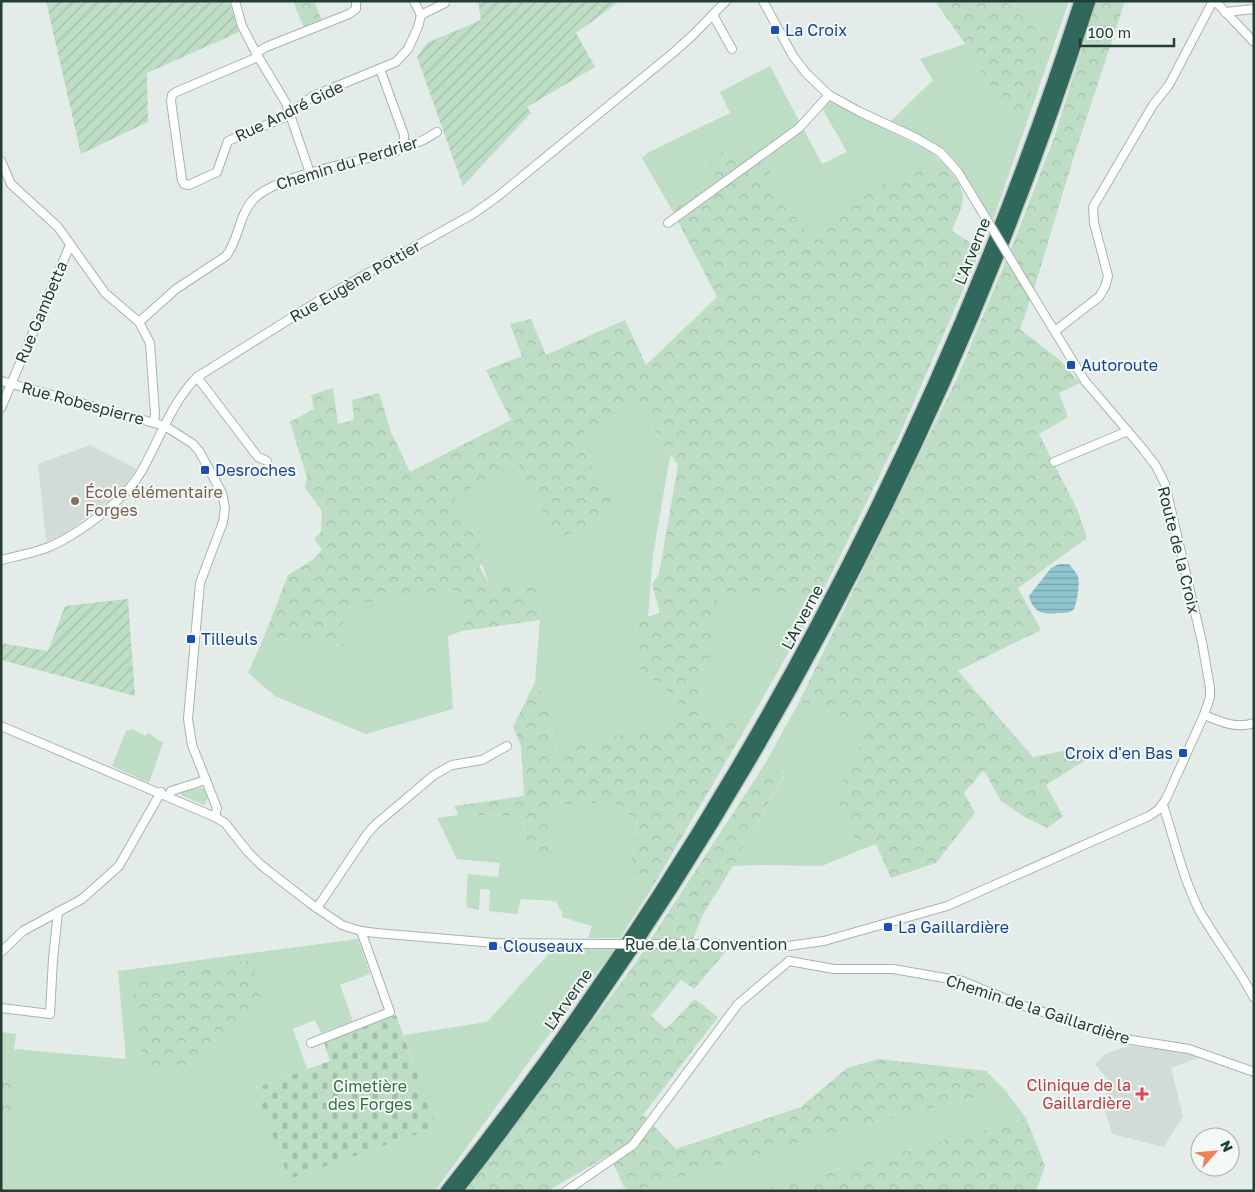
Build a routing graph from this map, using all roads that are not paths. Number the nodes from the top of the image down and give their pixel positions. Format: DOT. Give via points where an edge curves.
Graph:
graph roads {
  1 [pos="235,1"];
  2 [pos="356,1"];
  3 [pos="414,1"];
  4 [pos="445,1"];
  5 [pos="726,1"];
  6 [pos="763,1"];
  7 [pos="1080,1"];
  8 [pos="1090,1"];
  9 [pos="1214,1"];
  10 [pos="1254,9"];
  11 [pos="1225,12"];
  12 [pos="421,15"];
  13 [pos="713,15"];
  14 [pos="1254,42"];
  15 [pos="732,49"];
  16 [pos="257,55"];
  17 [pos="380,69"];
  18 [pos="829,95"];
  19 [pos="290,112"];
  20 [pos="437,132"];
  21 [pos="404,144"];
  22 [pos="1,160"];
  23 [pos="310,173"];
  24 [pos="668,223"];
  25 [pos="70,244"];
  26 [pos="139,322"];
  27 [pos="1055,331"];
  28 [pos="197,377"];
  29 [pos="1,381"];
  30 [pos="11,384"];
  31 [pos="1,408"];
  32 [pos="154,422"];
  33 [pos="165,426"];
  34 [pos="1128,431"];
  35 [pos="267,461"];
  36 [pos="1054,462"];
  37 [pos="1,560"];
  38 [pos="1204,715"];
  39 [pos="1254,723"];
  40 [pos="1,726"];
  41 [pos="507,746"];
  42 [pos="206,780"];
  43 [pos="160,792"];
  44 [pos="169,796"];
  45 [pos="1163,805"];
  46 [pos="215,817"];
  47 [pos="317,908"];
  48 [pos="58,912"];
  49 [pos="361,931"];
  50 [pos="788,946"];
  51 [pos="1,952"];
  52 [pos="789,961"];
  53 [pos="1254,998"];
  54 [pos="1,1008"];
  55 [pos="311,1043"];
  56 [pos="1254,1072"];
  57 [pos="446,1191"];
  58 [pos="457,1191"];
  59 [pos="566,1191"];
  1 -- 16 [label="street" via="242,26"];
  2 -- 16 [label="street" via="356,9 349,14 266,48"];
  3 -- 12 [label="street"];
  4 -- 12 [label="street"];
  5 -- 13 [label="street, Rue Eugène Pottier"];
  6 -- 18 [label="street, Route de la Croix" via="793,56"];
  7 -- 57 [label="highway, L'Arverne" via="1027,154 961,322 883,494 812,634 734,771 641,921 545,1060"];
  8 -- 58 [label="highway, L'Arverne" via="1024,192 990,279 913,454 850,582 762,742 672,891 555,1062"];
  9 -- 11 [label="street"];
  9 -- 27 [label="street" via="1169,85 1153,105 1093,207 1108,276 1105,287 1099,297"];
  10 -- 11 [label="street"];
  11 -- 14 [label="street"];
  12 -- 17 [label="street, Rue André Gide" via="408,49 396,62"];
  13 -- 15 [label="street"];
  13 -- 28 [label="street, Rue Eugène Pottier" via="674,53 475,213 320,300"];
  16 -- 19 [label="street"];
  16 -- 19 [label="street, Rue André Gide" via="172,95 184,184 189,185 217,172 228,141"];
  17 -- 19 [label="street, Rue André Gide" via="313,96"];
  17 -- 21 [label="street" via="404,135"];
  18 -- 24 [label="street" via="799,128"];
  18 -- 27 [label="street, Route de la Croix, bridge" via="940,152 958,172"];
  19 -- 23 [label="street"];
  20 -- 21 [label="street, Chemin du Perdrier" via="409,145"];
  21 -- 23 [label="street, Chemin du Perdrier" via="397,151"];
  22 -- 25 [label="street" via="11,184 58,227"];
  23 -- 26 [label="street, Chemin du Perdrier" via="256,196 243,215 232,249 226,256 176,289"];
  25 -- 26 [label="street" via="105,294"];
  25 -- 30 [label="street, Rue Gambetta"];
  26 -- 32 [label="street" via="150,343"];
  27 -- 34 [label="street, Route de la Croix" via="1085,381"];
  28 -- 33 [label="street, Rue Eugène Pottier" via="187,386"];
  28 -- 35 [label="street" via="258,457"];
  29 -- 30 [label="street, Rue Robespierre"];
  30 -- 31 [label="street, Rue Gambetta"];
  30 -- 32 [label="street, Rue Robespierre"];
  32 -- 33 [label="street, Rue Robespierre"];
  33 -- 37 [label="street, Rue Eugène Pottier" via="126,494 76,532 50,547"];
  33 -- 42 [label="street, Rue Robespierre" via="199,451 222,493 225,508 200,583 188,719 192,744"];
  34 -- 36 [label="street"];
  34 -- 38 [label="street, Route de la Croix" via="1156,466 1165,484 1209,676 1210,697"];
  38 -- 39 [label="street" via="1227,724"];
  38 -- 45 [label="street"];
  40 -- 43 [label="street, Rue de la Convention"];
  41 -- 47 [label="street" via="482,760 452,765 434,775 367,834"];
  42 -- 44 [label="street"];
  42 -- 46 [label="street, Rue Robespierre" via="217,808"];
  43 -- 44 [label="street, Rue de la Convention"];
  43 -- 48 [label="street" via="119,866 82,899"];
  44 -- 46 [label="street, Rue de la Convention"];
  45 -- 50 [label="street, Rue de la Convention" via="1149,816 947,906 824,941"];
  45 -- 53 [label="street" via="1200,910"];
  46 -- 47 [label="street, Rue de la Convention" via="225,823 261,865"];
  47 -- 49 [label="street, Rue de la Convention" via="342,925"];
  48 -- 51 [label="street" via="23,931"];
  48 -- 54 [label="street" via="50,1014"];
  49 -- 50 [label="street, Rue de la Convention, bridge" via="495,943"];
  49 -- 55 [label="street" via="390,1012"];
  50 -- 52 [label="street"];
  52 -- 56 [label="street, Chemin de la Gaillardière" via="834,969 893,969 962,982 1021,1005 1132,1040 1189,1049"];
  52 -- 59 [label="street" via="738,1004 633,1146"];
}
